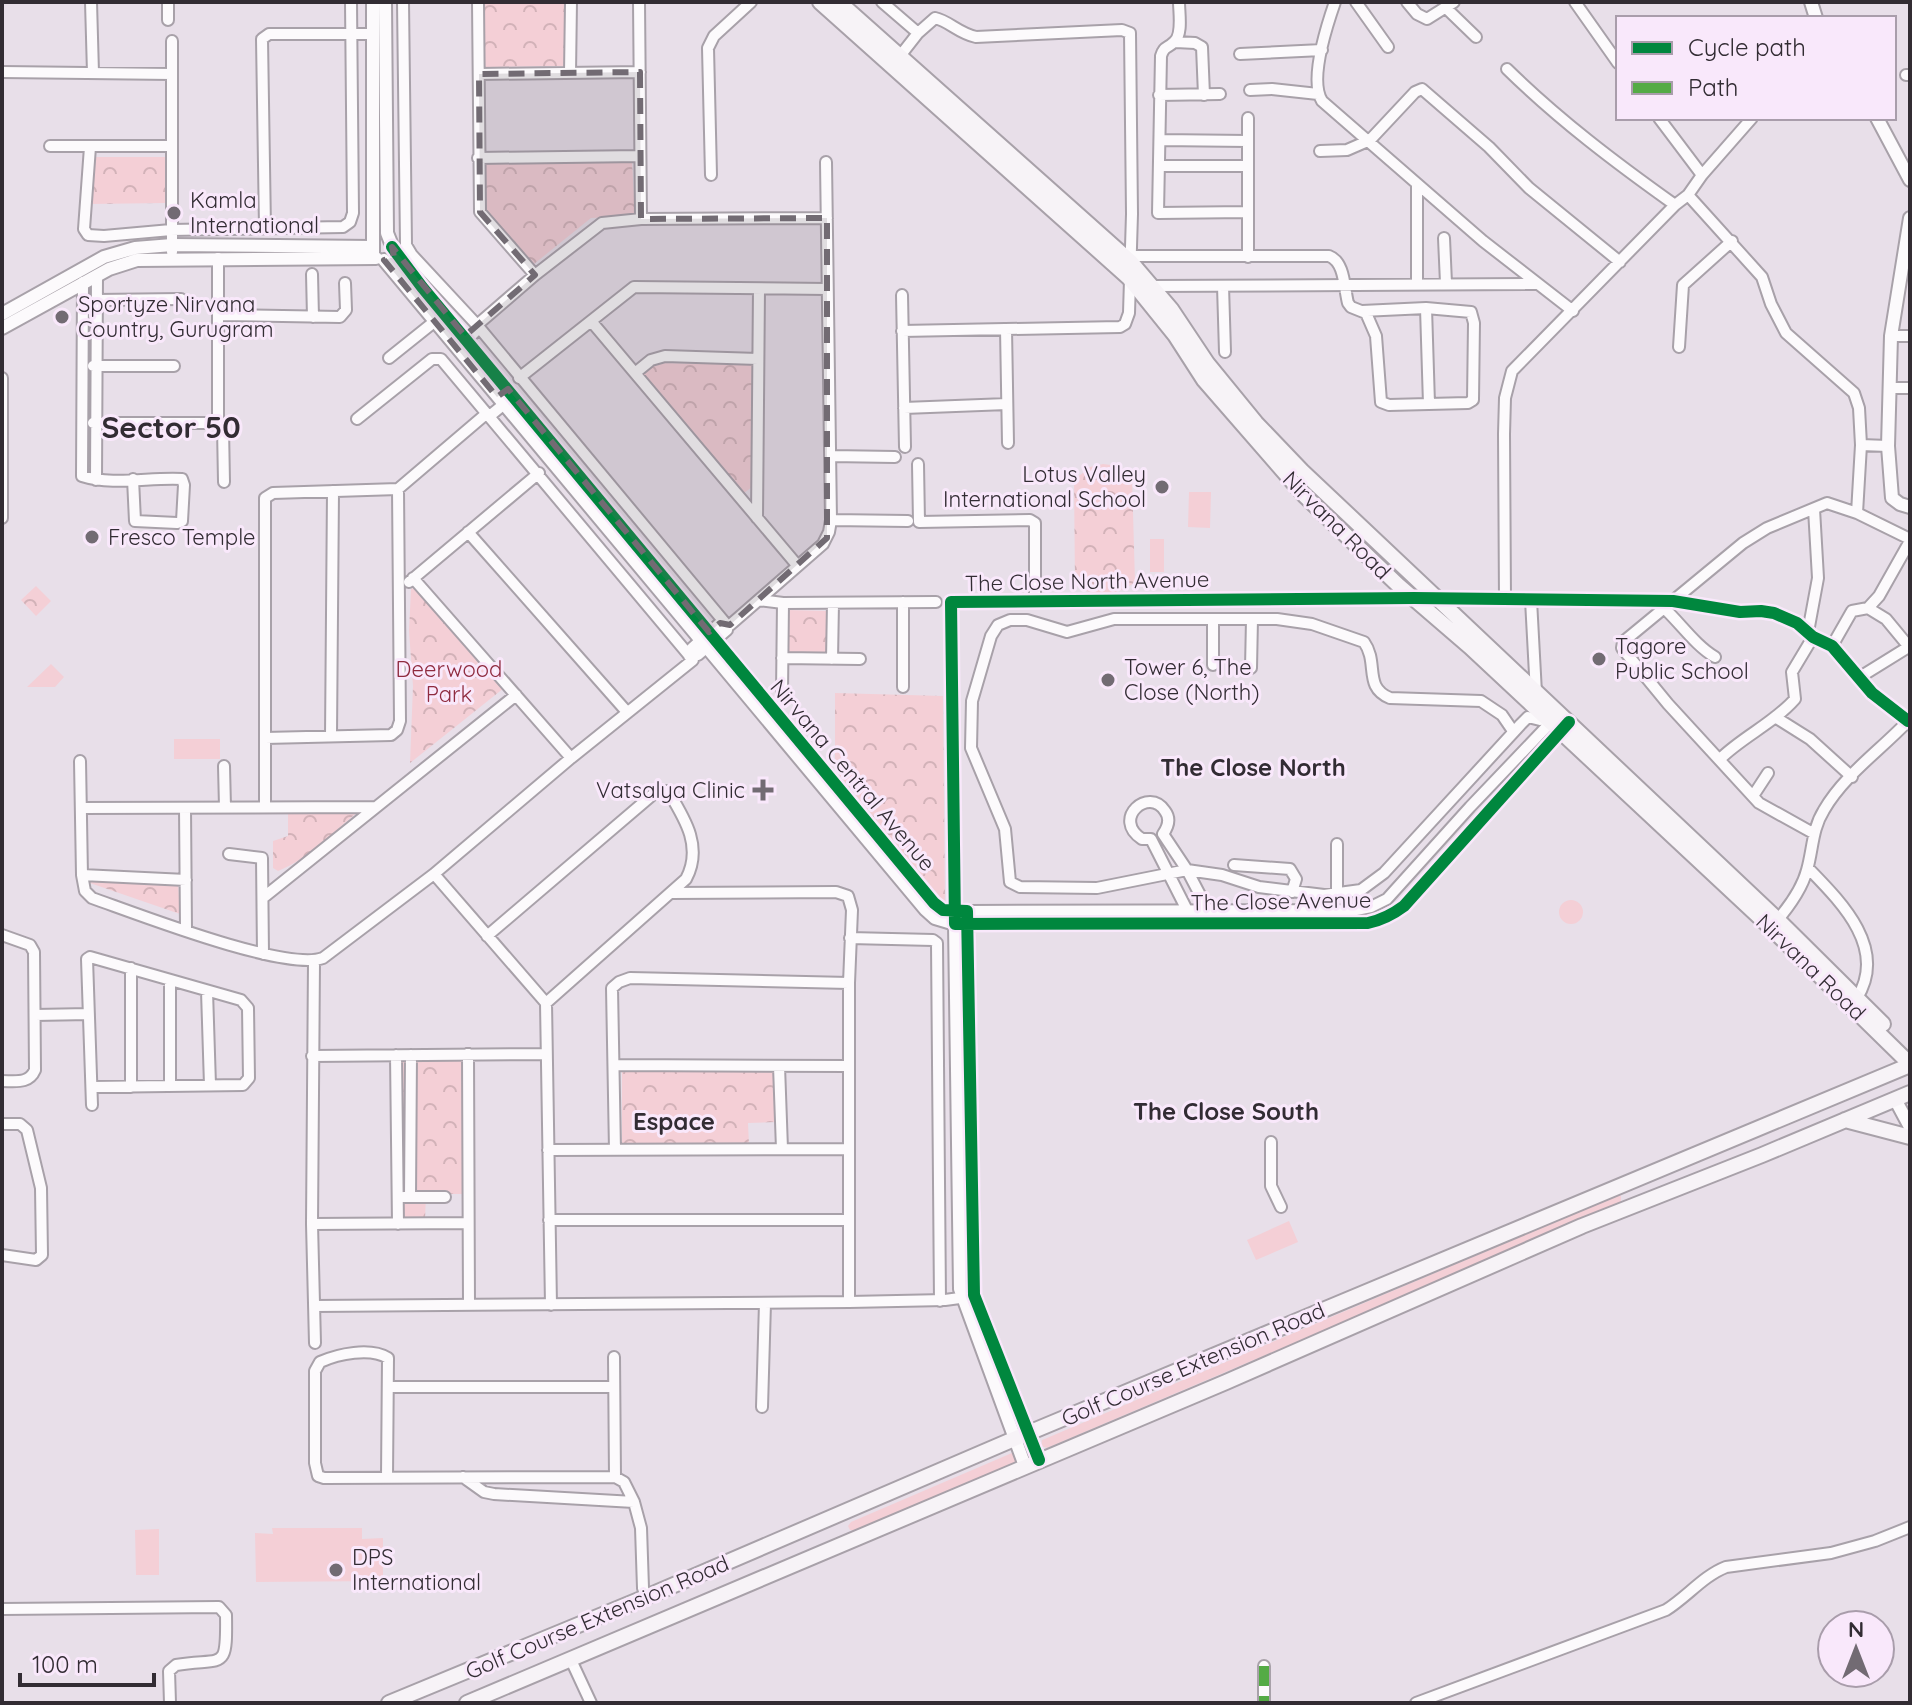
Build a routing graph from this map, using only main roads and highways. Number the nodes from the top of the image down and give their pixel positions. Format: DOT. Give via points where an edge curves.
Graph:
graph roads {
  1 [pos="820,2"];
  2 [pos="839,2"];
  3 [pos="1557,721"];
  4 [pos="1775,924"];
  5 [pos="1910,1052"];
  6 [pos="1910,1064"];
  7 [pos="1906,1094"];
  8 [pos="1800,1111"];
  9 [pos="1844,1120"];
  10 [pos="1809,1135"];
  11 [pos="1910,1137"];
  12 [pos="1629,1181"];
  13 [pos="1640,1203"];
  14 [pos="389,1703"];
  15 [pos="467,1703"];
  1 -- 3 [label="main road, Nirvana Road" via="1129,278 1204,380 1305,496"];
  2 -- 3 [label="main road, Nirvana Road" via="1131,259 1256,423 1536,693"];
  3 -- 4 [label="main road, Nirvana Road"];
  4 -- 5 [label="main road, Nirvana Road"];
  4 -- 6 [label="main road, Nirvana Road"];
  6 -- 8 [label="main road, Golf Course Extension Road"];
  7 -- 9 [label="main road, Golf Course Extension Road"];
  8 -- 10 [label="main road"];
  8 -- 12 [label="main road, Golf Course Extension Road"];
  9 -- 10 [label="main road, Golf Course Extension Road"];
  9 -- 11 [label="main road"];
  10 -- 13 [label="main road, Golf Course Extension Road"];
  12 -- 13 [label="main road"];
  12 -- 14 [label="main road, Golf Course Extension Road"];
  13 -- 15 [label="main road, Golf Course Extension Road"];
}
